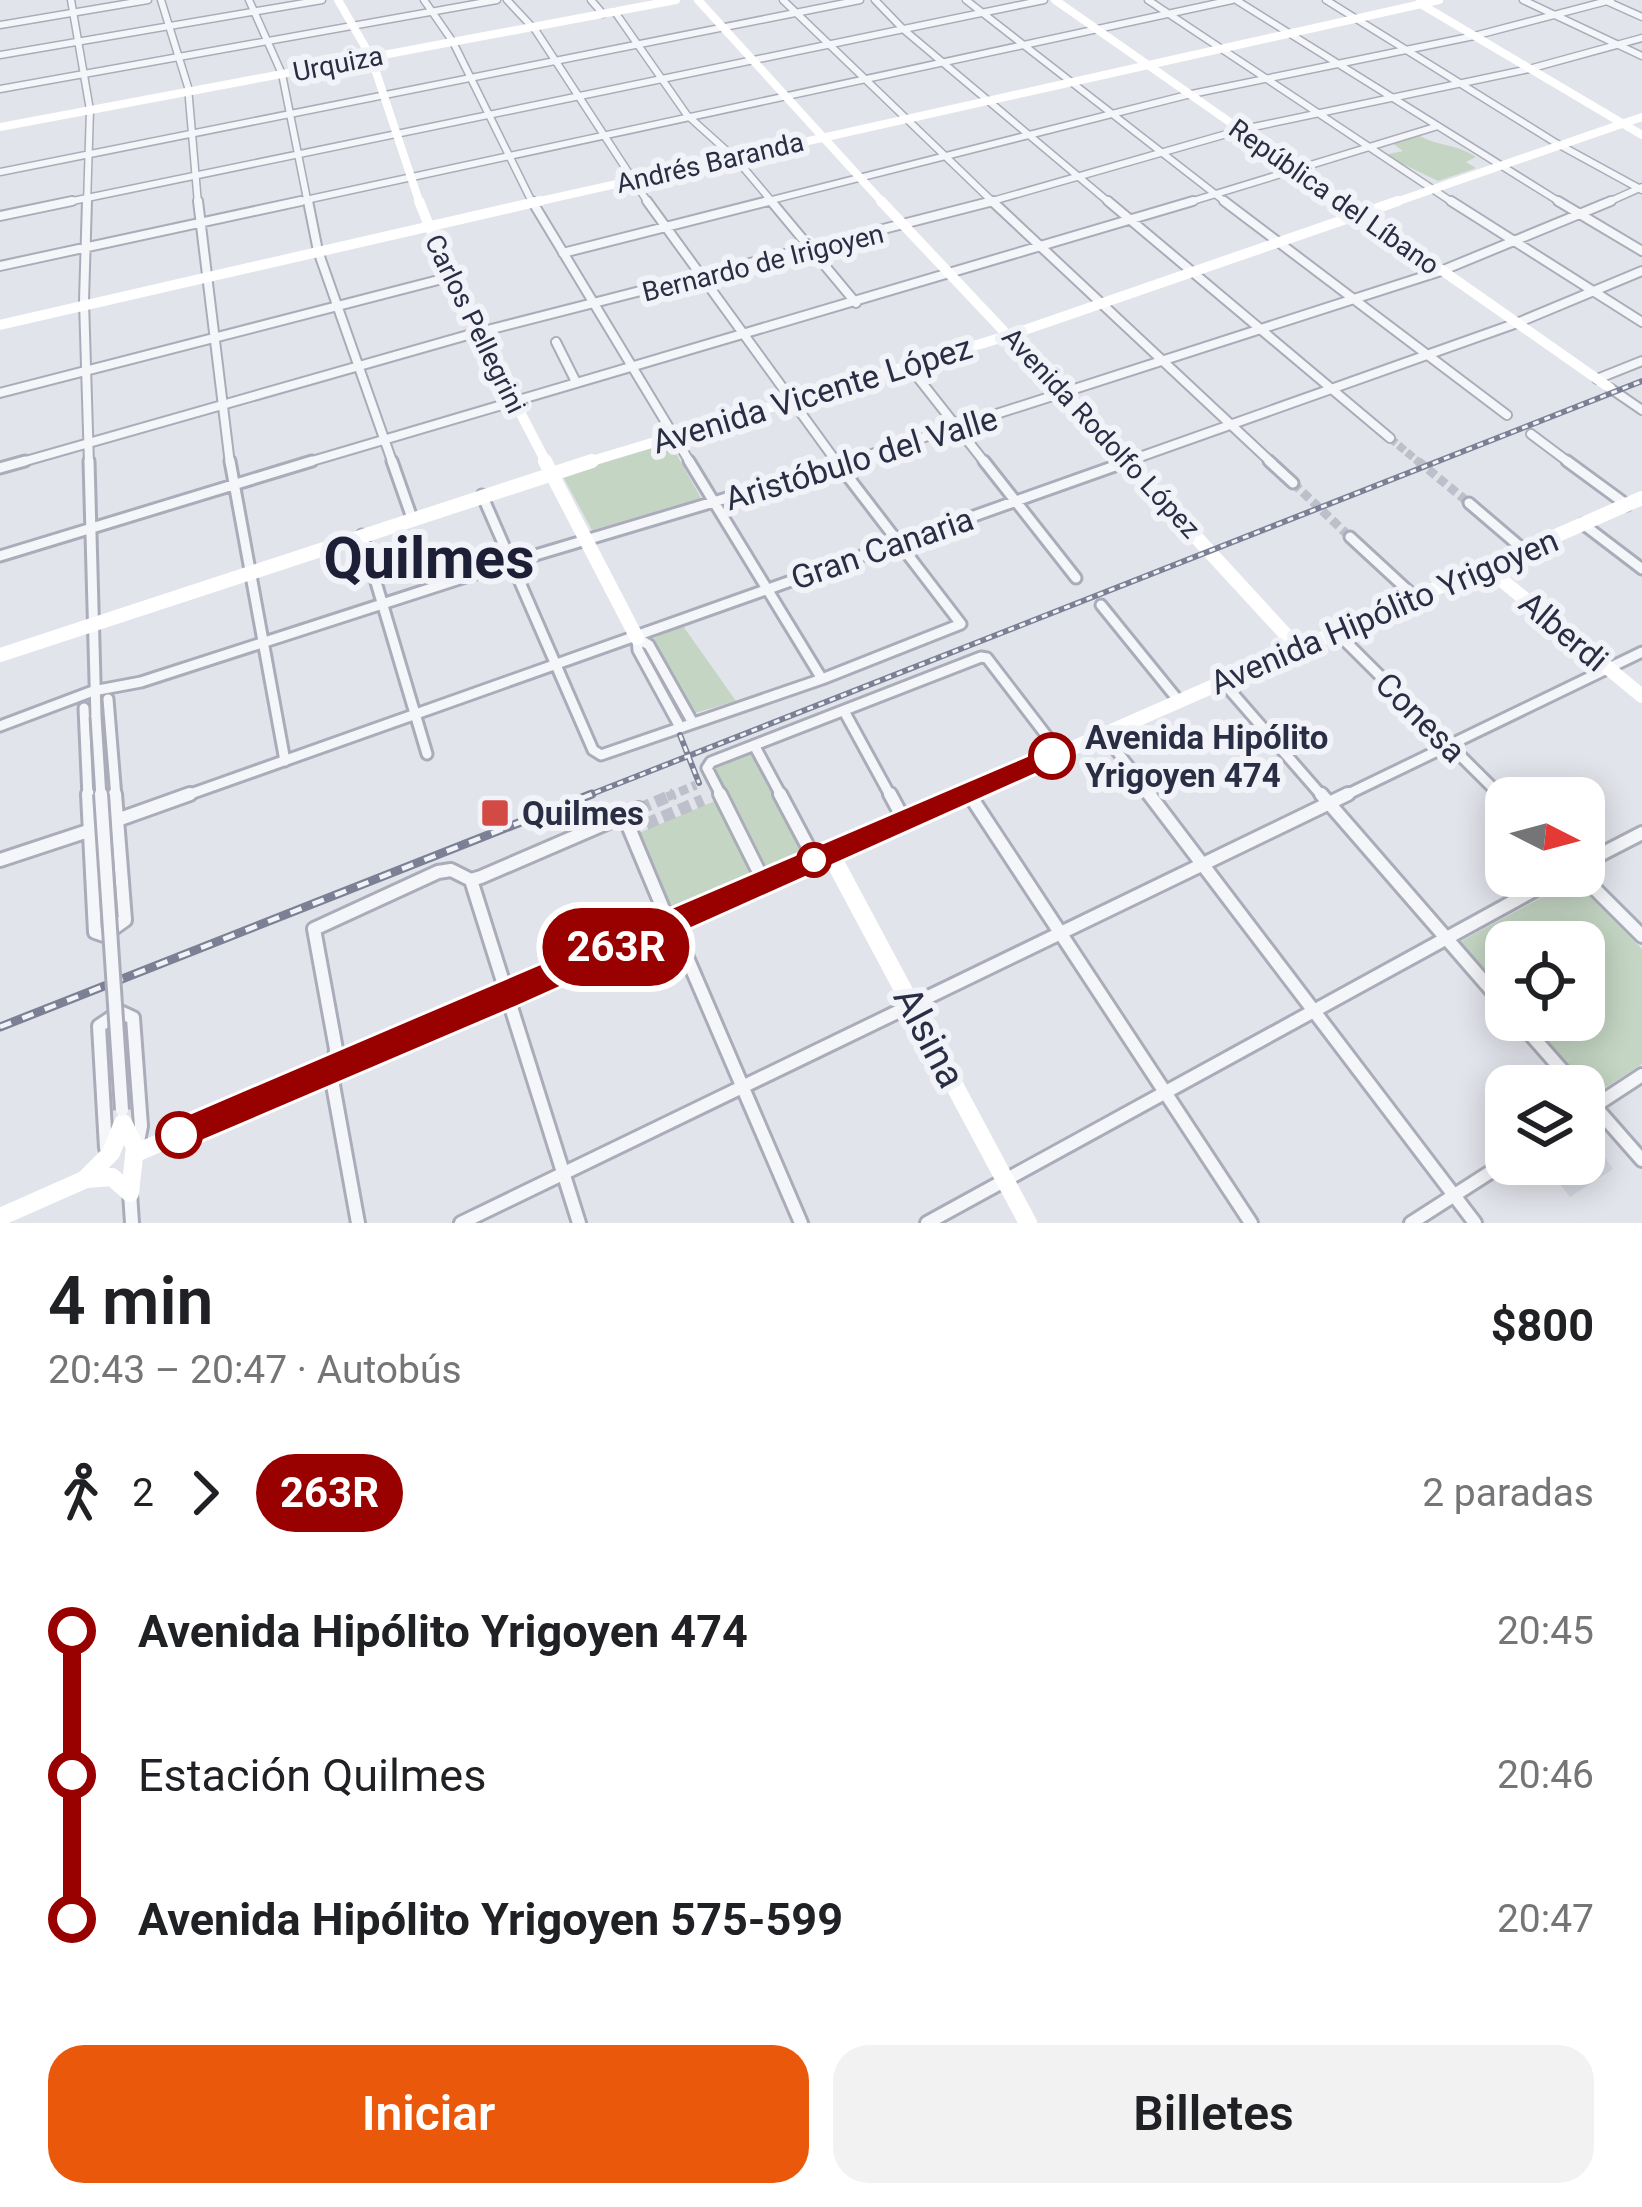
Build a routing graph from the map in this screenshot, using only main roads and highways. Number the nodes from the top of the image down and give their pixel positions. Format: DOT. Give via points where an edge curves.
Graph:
graph roads {
  1 [pos="338,0"];
  2 [pos="676,0"];
  3 [pos="698,0"];
  4 [pos="1054,0"];
  5 [pos="1439,0"];
  6 [pos="1420,2"];
  7 [pos="371,57"];
  8 [pos="1139,62"];
  9 [pos="1642,117"];
  10 [pos="1622,124"];
  11 [pos="0,128"];
  12 [pos="1642,135"];
  13 [pos="818,136"];
  14 [pos="1359,215"];
  15 [pos="426,225"];
  16 [pos="0,322"];
  17 [pos="1010,335"];
  18 [pos="1612,390"];
  19 [pos="552,473"];
  20 [pos="1642,498"];
  21 [pos="1486,567"];
  22 [pos="637,638"];
  23 [pos="1299,649"];
  24 [pos="0,655"];
  25 [pos="1642,697"];
  26 [pos="823,856"];
  27 [pos="136,1153"];
  28 [pos="86,1179"];
  29 [pos="0,1217"];
  30 [pos="1028,1223"];
  1 -- 7 [label="main road, Carlos Pellegrini"];
  2 -- 7 [label="main road, Urquiza"];
  3 -- 13 [label="main road, Avenida Rodolfo López"];
  4 -- 8 [label="main road, República del Líbano"];
  5 -- 6 [label="main road, Andrés Baranda"];
  6 -- 8 [label="main road, Andrés Baranda"];
  6 -- 10 [label="main road"];
  7 -- 11 [label="main road, Urquiza"];
  7 -- 15 [label="main road, Carlos Pellegrini"];
  8 -- 13 [label="main road, Andrés Baranda"];
  8 -- 14 [label="main road, República del Líbano"];
  9 -- 10 [label="main road, Avenida Vicente López"];
  10 -- 12 [label="main road"];
  10 -- 14 [label="main road, Avenida Vicente López"];
  13 -- 15 [label="main road, Andrés Baranda"];
  13 -- 17 [label="main road, Avenida Rodolfo López"];
  14 -- 17 [label="main road, Avenida Vicente López"];
  14 -- 18 [label="main road, República del Líbano"];
  15 -- 16 [label="main road, Andrés Baranda"];
  15 -- 19 [label="main road, Carlos Pellegrini"];
  17 -- 19 [label="main road, Avenida Vicente López"];
  17 -- 23 [label="main road, Avenida Rodolfo López"];
  19 -- 22 [label="main road, Carlos Pellegrini"];
  19 -- 24 [label="main road, Avenida Vicente López"];
  20 -- 21 [label="main road, Avenida Hipólito Yrigoyen"];
  21 -- 23 [label="main road, Avenida Hipólito Yrigoyen"];
  21 -- 25 [label="main road, Alberdi"];
  23 -- 26 [label="main road, Avenida Hipólito Yrigoyen"];
  26 -- 27 [label="main road, Avenida Hipólito Yrigoyen"];
  26 -- 30 [label="main road, Alsina"];
  27 -- 28 [label="main road" via="130,1193 112,1177"];
  27 -- 28 [label="main road" via="122,1117 103,1162"];
  28 -- 29 [label="main road"];
}
